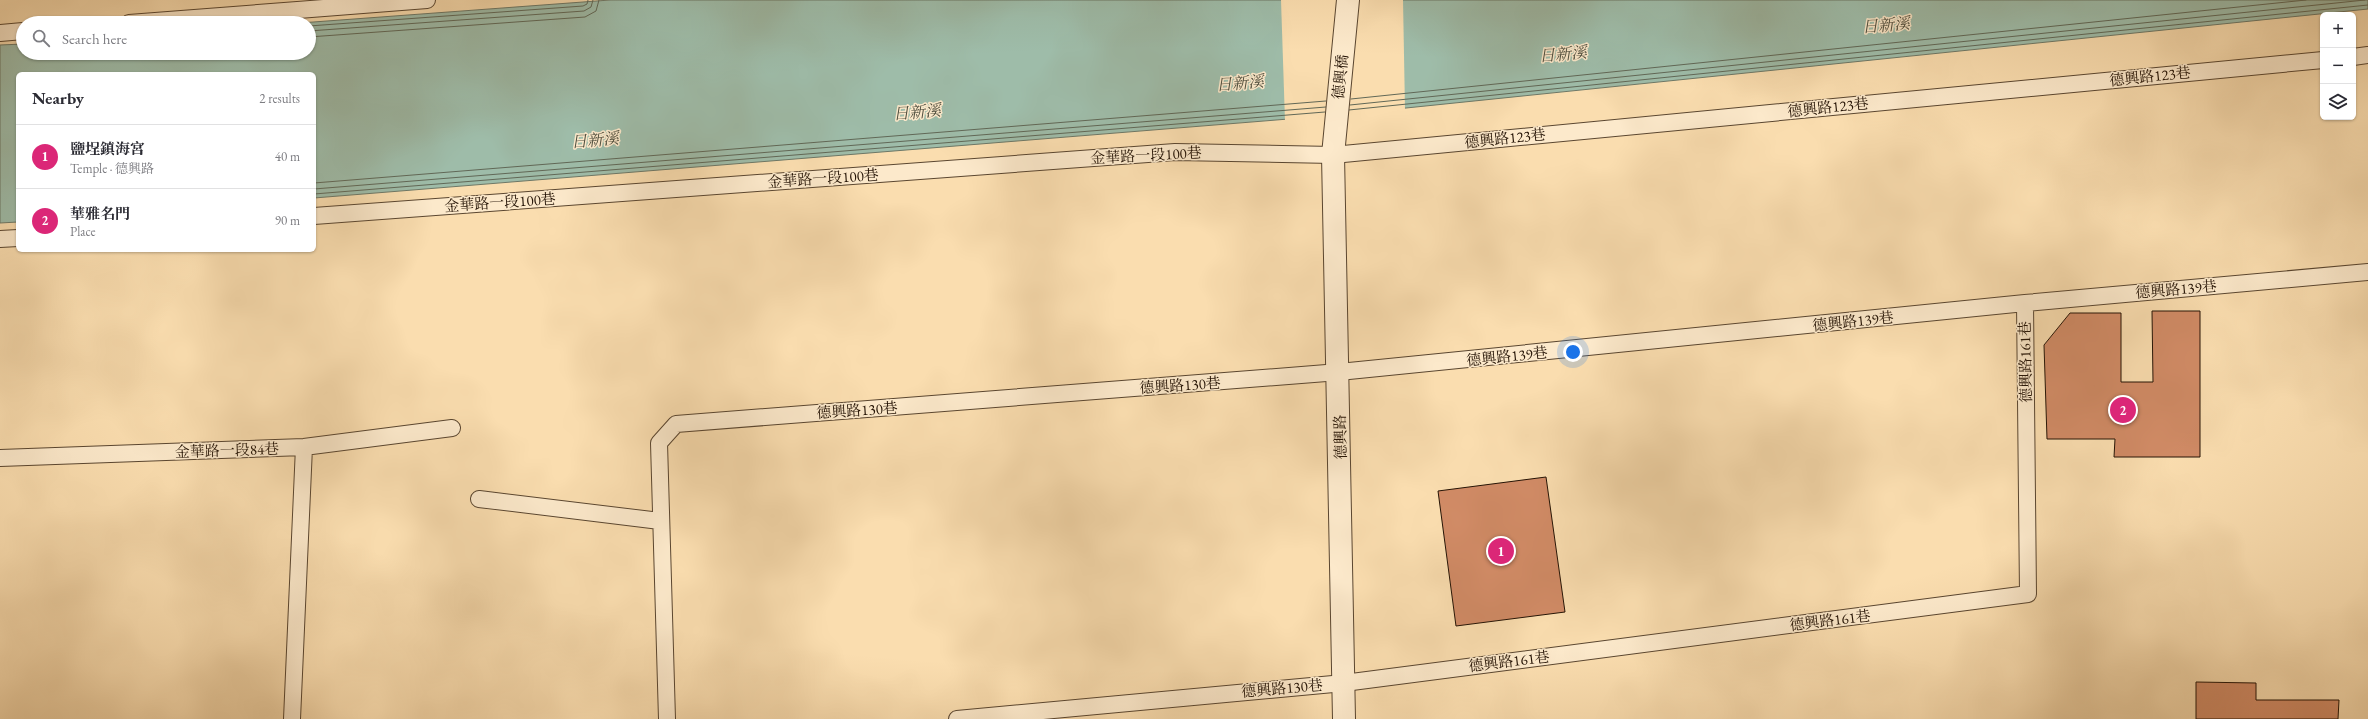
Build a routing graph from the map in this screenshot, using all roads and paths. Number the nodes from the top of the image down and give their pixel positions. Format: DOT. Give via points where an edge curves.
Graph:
graph roads {
  1 [pos="426,0"];
  2 [pos="1348,0"];
  3 [pos="219,16"];
  4 [pos="16,32"];
  5 [pos="0,33"];
  6 [pos="2368,55"];
  7 [pos="2356,57"];
  8 [pos="2320,60"];
  9 [pos="1333,155"];
  10 [pos="316,216"];
  11 [pos="16,238"];
  12 [pos="0,239"];
  13 [pos="2368,272"];
  14 [pos="2025,303"];
  15 [pos="1339,372"];
  16 [pos="452,428"];
  17 [pos="304,447"];
  18 [pos="0,458"];
  19 [pos="479,499"];
  20 [pos="660,521"];
  21 [pos="1344,682"];
  22 [pos="292,719"];
  23 [pos="667,719"];
  24 [pos="957,719"];
  25 [pos="1344,719"];
  1 -- 3 [label="lane"];
  2 -- 9 [label="street, 德興橋"];
  4 -- 5 [label="lane"];
  6 -- 7 [label="lane"];
  8 -- 9 [label="lane, 德興路123巷"];
  9 -- 10 [label="lane, 金華路一段100巷" via="1175,152"];
  9 -- 15 [label="street, 德興路"];
  11 -- 12 [label="lane"];
  13 -- 14 [label="lane, 德興路139巷"];
  14 -- 15 [label="lane, 德興路139巷"];
  14 -- 21 [label="lane, 德興路161巷" via="2028,594"];
  15 -- 20 [label="lane, 德興路130巷" via="676,424 659,443"];
  15 -- 21 [label="street, 德興路"];
  16 -- 17 [label="lane, 金華路一段84巷"];
  17 -- 18 [label="lane, 金華路一段84巷"];
  17 -- 22 [label="lane"];
  19 -- 20 [label="lane"];
  20 -- 23 [label="lane, 德興路130巷"];
  21 -- 24 [label="lane, 德興路130巷"];
  21 -- 25 [label="street, 德興路"];
}
